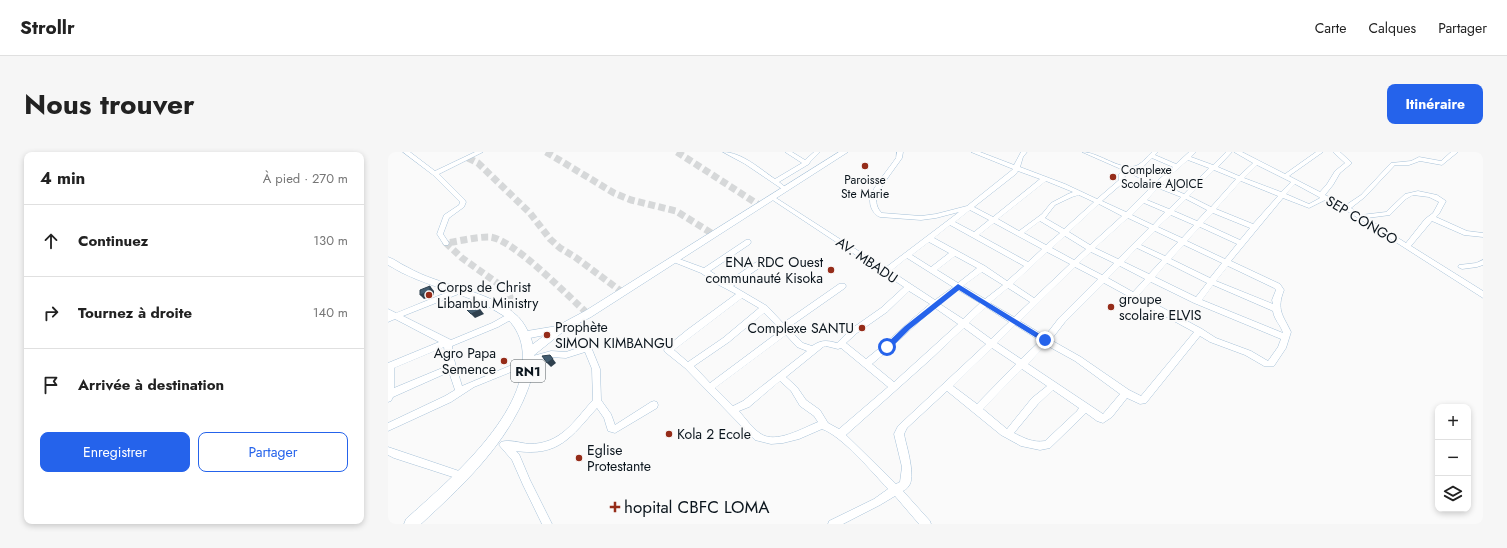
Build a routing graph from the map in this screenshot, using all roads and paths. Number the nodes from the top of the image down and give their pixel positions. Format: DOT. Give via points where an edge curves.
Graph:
graph roads {
  1 [pos="406,152"];
  2 [pos="480,152"];
  3 [pos="726,152"];
  4 [pos="790,152"];
  5 [pos="817,152"];
  6 [pos="844,152"];
  7 [pos="900,152"];
  8 [pos="974,152"];
  9 [pos="1024,152"];
  10 [pos="1085,152"];
  11 [pos="1193,152"];
  12 [pos="1229,152"];
  13 [pos="1237,152"];
  14 [pos="1320,152"];
  15 [pos="1336,152"];
  16 [pos="1450,153"];
  17 [pos="469,154"];
  18 [pos="1153,154"];
  19 [pos="1187,157"];
  20 [pos="1258,162"];
  21 [pos="807,163"];
  22 [pos="1176,166"];
  23 [pos="1017,168"];
  24 [pos="1213,168"];
  25 [pos="1127,170"];
  26 [pos="435,174"];
  27 [pos="1286,176"];
  28 [pos="1045,178"];
  29 [pos="1239,179"];
  30 [pos="1295,181"];
  31 [pos="775,182"];
  32 [pos="1157,185"];
  33 [pos="784,189"];
  34 [pos="1081,193"];
  35 [pos="1281,195"];
  36 [pos="1321,195"];
  37 [pos="1184,196"];
  38 [pos="771,197"];
  39 [pos="1143,200"];
  40 [pos="1099,202"];
  41 [pos="970,207"];
  42 [pos="1346,208"];
  43 [pos="1212,210"];
  44 [pos="1170,211"];
  45 [pos="1126,215"];
  46 [pos="1360,217"];
  47 [pos="1040,218"];
  48 [pos="1432,218"];
  49 [pos="995,220"];
  50 [pos="950,222"];
  51 [pos="1199,224"];
  52 [pos="1255,227"];
  53 [pos="1153,228"];
  54 [pos="1064,232"];
  55 [pos="1020,234"];
  56 [pos="975,235"];
  57 [pos="1483,235"];
  58 [pos="928,238"];
  59 [pos="1183,241"];
  60 [pos="748,242"];
  61 [pos="446,243"];
  62 [pos="1242,243"];
  63 [pos="1136,245"];
  64 [pos="1407,247"];
  65 [pos="1046,248"];
  66 [pos="1090,248"];
  67 [pos="954,254"];
  68 [pos="907,255"];
  69 [pos="768,258"];
  70 [pos="674,259"];
  71 [pos="1167,260"];
  72 [pos="388,261"];
  73 [pos="1119,262"];
  74 [pos="1228,262"];
  75 [pos="1483,262"];
  76 [pos="1074,264"];
  77 [pos="1028,265"];
  78 [pos="1462,267"];
  79 [pos="982,268"];
  80 [pos="932,270"];
  81 [pos="705,271"];
  82 [pos="885,272"];
  83 [pos="1151,277"];
  84 [pos="1102,280"];
  85 [pos="1212,282"];
  86 [pos="1007,285"];
  87 [pos="727,286"];
  88 [pos="842,286"];
  89 [pos="958,286"];
  90 [pos="908,288"];
  91 [pos="458,291"];
  92 [pos="742,294"];
  93 [pos="1134,296"];
  94 [pos="1483,296"];
  95 [pos="1034,301"];
  96 [pos="1197,301"];
  97 [pos="985,303"];
  98 [pos="935,304"];
  99 [pos="764,308"];
  100 [pos="1277,309"];
  101 [pos="390,315"];
  102 [pos="511,316"];
  103 [pos="1014,321"];
  104 [pos="962,324"];
  105 [pos="561,328"];
  106 [pos="785,329"];
  107 [pos="1199,331"];
  108 [pos="525,334"];
  109 [pos="1284,337"];
  110 [pos="1045,340"];
  111 [pos="447,342"];
  112 [pos="992,343"];
  113 [pos="842,344"];
  114 [pos="813,350"];
  115 [pos="529,357"];
  116 [pos="866,364"];
  117 [pos="1022,364"];
  118 [pos="389,366"];
  119 [pos="688,366"];
  120 [pos="453,368"];
  121 [pos="780,376"];
  122 [pos="1054,385"];
  123 [pos="893,386"];
  124 [pos="947,386"];
  125 [pos="710,387"];
  126 [pos="460,392"];
  127 [pos="1126,393"];
  128 [pos="389,396"];
  129 [pos="597,401"];
  130 [pos="654,405"];
  131 [pos="1085,407"];
  132 [pos="977,409"];
  133 [pos="733,410"];
  134 [pos="824,425"];
  135 [pos="388,427"];
  136 [pos="1008,434"];
  137 [pos="839,435"];
  138 [pos="499,443"];
  139 [pos="388,450"];
  140 [pos="462,476"];
  141 [pos="896,490"];
  142 [pos="411,524"];
  143 [pos="547,524"];
  144 [pos="834,524"];
  145 [pos="926,524"];
  1 -- 26 [label="street"];
  2 -- 17 [label="street"];
  3 -- 31 [label="street"];
  4 -- 21 [label="street"];
  5 -- 21 [label="street"];
  6 -- 33 [label="main road"];
  7 -- 41 [label="street" via="899,158 872,200 880,215 921,218"];
  8 -- 23 [label="street"];
  9 -- 23 [label="street" via="1017,163"];
  10 -- 25 [label="street"];
  11 -- 19 [label="street"];
  12 -- 24 [label="street"];
  13 -- 20 [label="street, SEP CONGO"];
  14 -- 27 [label="street"];
  15 -- 36 [label="street" via="1348,162 1337,172"];
  16 -- 42 [label="street" via="1442,163 1419,159 1412,163 1393,164 1364,196"];
  17 -- 26 [label="street"];
  18 -- 22 [label="street"];
  18 -- 25 [label="street" via="1141,166"];
  19 -- 22 [label="street"];
  19 -- 24 [label="street"];
  20 -- 27 [label="street, SEP CONGO"];
  20 -- 29 [label="street"];
  21 -- 31 [label="street"];
  22 -- 32 [label="street"];
  23 -- 28 [label="street"];
  23 -- 41 [label="street"];
  24 -- 29 [label="street"];
  24 -- 37 [label="street"];
  25 -- 32 [label="street"];
  25 -- 40 [label="street" via="1122,174 1122,181"];
  26 -- 61 [label="street" via="463,202 462,206 444,219 440,234"];
  27 -- 30 [label="street, SEP CONGO"];
  28 -- 34 [label="street"];
  28 -- 49 [label="street"];
  29 -- 35 [label="street"];
  29 -- 43 [label="street"];
  30 -- 35 [label="street"];
  30 -- 36 [label="street, SEP CONGO"];
  31 -- 33 [label="street"];
  32 -- 37 [label="street"];
  32 -- 39 [label="street"];
  33 -- 38 [label="main road"];
  34 -- 40 [label="street"];
  34 -- 47 [label="street" via="1070,195 1053,204"];
  35 -- 36 [label="street" via="1309,206 1321,200"];
  35 -- 52 [label="street"];
  36 -- 42 [label="street, SEP CONGO"];
  37 -- 43 [label="street"];
  37 -- 44 [label="street"];
  38 -- 70 [label="main road"];
  38 -- 82 [label="street, AV. MBADU"];
  39 -- 44 [label="street"];
  39 -- 45 [label="street"];
  40 -- 45 [label="street"];
  40 -- 54 [label="street"];
  41 -- 49 [label="street"];
  41 -- 50 [label="street"];
  42 -- 46 [label="street, SEP CONGO"];
  43 -- 51 [label="street"];
  43 -- 52 [label="street"];
  44 -- 51 [label="street"];
  44 -- 53 [label="street"];
  45 -- 53 [label="street"];
  45 -- 66 [label="street"];
  46 -- 48 [label="street" via="1388,214 1404,197 1416,193 1432,195 1443,201"];
  46 -- 64 [label="street, SEP CONGO"];
  47 -- 54 [label="street"];
  47 -- 55 [label="street"];
  48 -- 57 [label="street" via="1470,235"];
  48 -- 64 [label="street"];
  49 -- 55 [label="street"];
  49 -- 56 [label="street"];
  50 -- 56 [label="street"];
  50 -- 58 [label="street"];
  51 -- 59 [label="street"];
  51 -- 62 [label="street"];
  52 -- 62 [label="street"];
  53 -- 59 [label="street"];
  53 -- 63 [label="street"];
  54 -- 65 [label="street"];
  54 -- 66 [label="street"];
  55 -- 65 [label="street"];
  56 -- 77 [label="street"];
  58 -- 67 [label="street"];
  58 -- 68 [label="street"];
  59 -- 71 [label="street"];
  59 -- 74 [label="street"];
  60 -- 81 [label="street"];
  62 -- 74 [label="street"];
  63 -- 71 [label="street"];
  63 -- 73 [label="street"];
  64 -- 94 [label="street, SEP CONGO"];
  65 -- 76 [label="street"];
  65 -- 77 [label="street"];
  66 -- 73 [label="street"];
  66 -- 76 [label="street"];
  67 -- 79 [label="street"];
  67 -- 80 [label="street"];
  68 -- 80 [label="street"];
  68 -- 82 [label="street"];
  69 -- 87 [label="street"];
  70 -- 81 [label="street"];
  70 -- 105 [label="main road" via="588,314"];
  71 -- 83 [label="street"];
  71 -- 85 [label="street"];
  72 -- 91 [label="highway, RN1" via="415,275"];
  73 -- 83 [label="street"];
  73 -- 84 [label="street"];
  74 -- 85 [label="street"];
  74 -- 100 [label="street" via="1279,288"];
  75 -- 78 [label="street"];
  76 -- 84 [label="street"];
  76 -- 95 [label="street"];
  77 -- 86 [label="street"];
  79 -- 86 [label="street"];
  79 -- 89 [label="street"];
  80 -- 89 [label="street"];
  81 -- 87 [label="street"];
  82 -- 90 [label="street, AV. MBADU"];
  83 -- 93 [label="street"];
  83 -- 96 [label="street"];
  84 -- 93 [label="street"];
  84 -- 110 [label="street"];
  85 -- 96 [label="street"];
  85 -- 100 [label="street"];
  86 -- 95 [label="street"];
  86 -- 97 [label="street"];
  87 -- 92 [label="street"];
  88 -- 106 [label="street"];
  89 -- 97 [label="street"];
  89 -- 98 [label="street"];
  90 -- 98 [label="street, AV. MBADU"];
  90 -- 113 [label="street" via="884,310 854,331"];
  91 -- 101 [label="street"];
  91 -- 102 [label="highway, RN1" via="492,304"];
  92 -- 99 [label="street"];
  92 -- 119 [label="street" via="668,350"];
  93 -- 107 [label="street"];
  95 -- 103 [label="street"];
  96 -- 109 [label="street"];
  97 -- 103 [label="street"];
  97 -- 104 [label="street"];
  98 -- 104 [label="street, AV. MBADU"];
  98 -- 116 [label="street"];
  99 -- 106 [label="street"];
  99 -- 119 [label="street" via="726,340"];
  100 -- 109 [label="street" via="1278,317 1287,332"];
  101 -- 111 [label="street"];
  102 -- 108 [label="highway, RN1"];
  102 -- 111 [label="street" via="484,330 451,343"];
  103 -- 110 [label="street"];
  103 -- 112 [label="street"];
  104 -- 112 [label="street, AV. MBADU"];
  104 -- 123 [label="street"];
  105 -- 108 [label="main road"];
  105 -- 115 [label="main road"];
  106 -- 114 [label="street" via="803,347"];
  106 -- 125 [label="street"];
  107 -- 109 [label="street" via="1267,364 1277,356"];
  107 -- 127 [label="street" via="1144,399 1140,400"];
  108 -- 115 [label="highway, RN1"];
  110 -- 117 [label="street"];
  110 -- 127 [label="street" via="1078,359"];
  111 -- 118 [label="street"];
  111 -- 120 [label="street"];
  112 -- 117 [label="street, AV. MBADU"];
  112 -- 124 [label="street"];
  113 -- 114 [label="street" via="838,346 824,342"];
  113 -- 116 [label="street"];
  114 -- 121 [label="street"];
  115 -- 126 [label="street"];
  115 -- 129 [label="street" via="546,354 566,355 588,348 596,369"];
  115 -- 138 [label="highway, RN1" via="525,382"];
  116 -- 123 [label="street"];
  117 -- 122 [label="street, AV. MBADU"];
  117 -- 132 [label="street"];
  118 -- 128 [label="street"];
  119 -- 125 [label="street"];
  120 -- 126 [label="street"];
  120 -- 128 [label="street"];
  121 -- 133 [label="street" via="746,404"];
  121 -- 134 [label="street" via="794,389 803,403 817,413"];
  122 -- 131 [label="street, AV. MBADU"];
  122 -- 136 [label="street" via="1035,401"];
  123 -- 137 [label="street"];
  124 -- 132 [label="street"];
  124 -- 141 [label="street" via="901,429 900,439 907,477 905,484"];
  125 -- 133 [label="street"];
  126 -- 135 [label="street"];
  127 -- 131 [label="street, AV. MBADU" via="1105,419"];
  129 -- 130 [label="street" via="608,417 612,429"];
  129 -- 138 [label="street" via="562,440 550,447 527,449"];
  131 -- 136 [label="street" via="1047,445 1024,443"];
  132 -- 136 [label="street"];
  133 -- 134 [label="street" via="758,437 770,441 786,439"];
  134 -- 137 [label="street"];
  137 -- 141 [label="street"];
  138 -- 140 [label="highway, RN1"];
  138 -- 143 [label="street" via="516,457"];
  139 -- 140 [label="street"];
  140 -- 142 [label="highway, RN1"];
  141 -- 144 [label="street"];
  141 -- 145 [label="street"];
}
